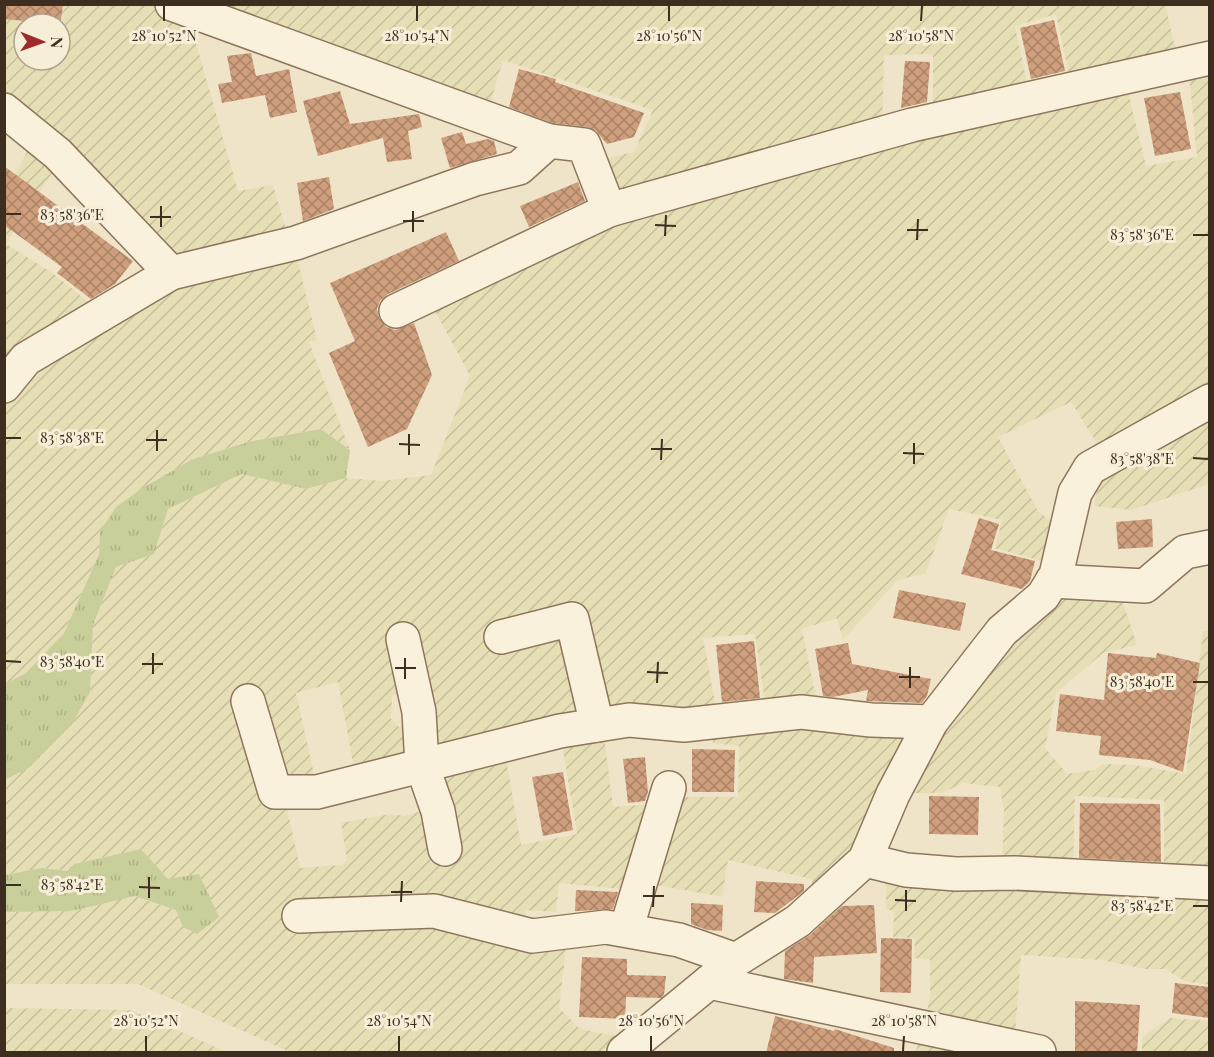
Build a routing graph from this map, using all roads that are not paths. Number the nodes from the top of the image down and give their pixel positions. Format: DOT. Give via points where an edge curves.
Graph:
graph roads {
  1 [pos="172,4"];
  2 [pos="1209,58"];
  3 [pos="4,110"];
  4 [pos="549,141"];
  5 [pos="609,210"];
  6 [pos="171,273"];
  7 [pos="396,311"];
  8 [pos="4,386"];
  9 [pos="1209,400"];
  10 [pos="1209,547"];
  11 [pos="1052,581"];
  12 [pos="501,637"];
  13 [pos="403,639"];
  14 [pos="248,701"];
  15 [pos="930,722"];
  16 [pos="597,725"];
  17 [pos="422,765"];
  18 [pos="669,788"];
  19 [pos="445,849"];
  20 [pos="865,860"];
  21 [pos="1209,883"];
  22 [pos="299,916"];
  23 [pos="626,930"];
  24 [pos="736,960"];
  25 [pos="709,982"];
  26 [pos="624,1053"];
  27 [pos="1040,1053"];
  1 -- 4 [label="street"];
  2 -- 5 [label="street" via="912,125"];
  3 -- 6 [label="street" via="58,154"];
  4 -- 5 [label="street" via="584,145"];
  4 -- 6 [label="street" via="519,168 475,179 296,243"];
  5 -- 7 [label="street"];
  6 -- 8 [label="street" via="26,359"];
  9 -- 11 [label="street" via="1090,468 1075,493"];
  10 -- 11 [label="street" via="1185,552 1146,586"];
  11 -- 15 [label="street" via="1043,596 1002,631"];
  12 -- 16 [label="street" via="572,619"];
  13 -- 17 [label="street" via="419,712"];
  14 -- 17 [label="street" via="275,792 317,792"];
  15 -- 16 [label="street" via="801,712 684,725 629,720"];
  15 -- 20 [label="street"];
  16 -- 17 [label="street"];
  17 -- 19 [label="street" via="438,811"];
  18 -- 23 [label="street"];
  20 -- 21 [label="street" via="906,870 956,874 1014,873"];
  20 -- 24 [label="street" via="798,921"];
  22 -- 23 [label="street" via="434,911 532,936 606,927"];
  23 -- 24 [label="street" via="679,940"];
  24 -- 25 [label="street"];
  25 -- 26 [label="street"];
  25 -- 27 [label="street"];
}
